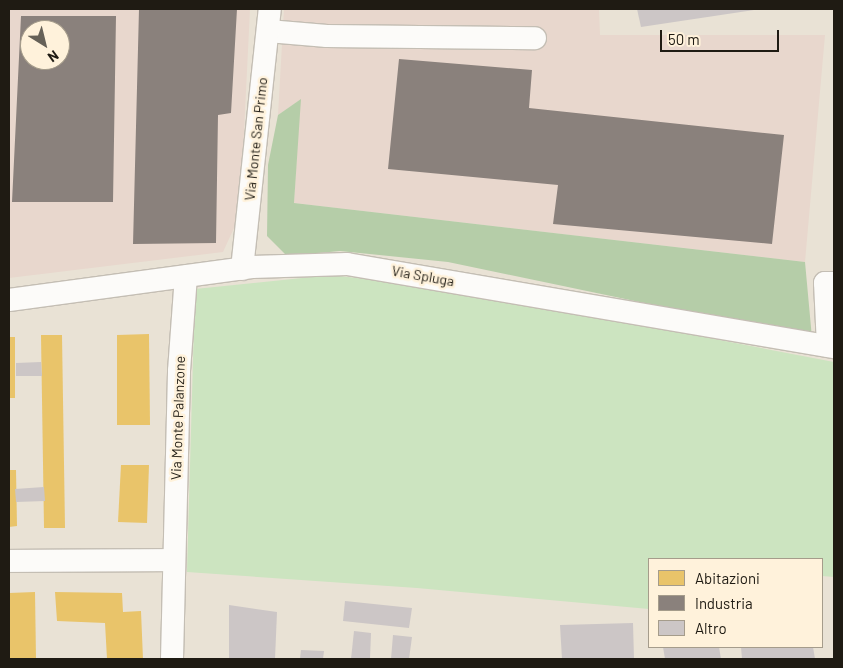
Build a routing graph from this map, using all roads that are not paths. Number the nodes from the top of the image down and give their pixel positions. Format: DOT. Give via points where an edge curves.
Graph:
graph roads {
  1 [pos="270,9"];
  2 [pos="268,31"];
  3 [pos="535,38"];
  4 [pos="242,269"];
  5 [pos="186,276"];
  6 [pos="834,283"];
  7 [pos="9,300"];
  8 [pos="831,346"];
  9 [pos="173,560"];
  10 [pos="9,561"];
  11 [pos="172,659"];
  1 -- 2 [label="street, Via Monte San Primo"];
  2 -- 3 [label="street" via="327,36"];
  2 -- 4 [label="street, Via Monte San Primo"];
  4 -- 5 [label="street, Via Spluga"];
  4 -- 8 [label="street, Via Spluga" via="347,264"];
  5 -- 7 [label="street, Via Spluga"];
  5 -- 9 [label="street, Via Monte Palanzone"];
  6 -- 8 [label="street" via="825,283"];
  9 -- 10 [label="street"];
  9 -- 11 [label="street, Via Monte Palanzone"];
}
